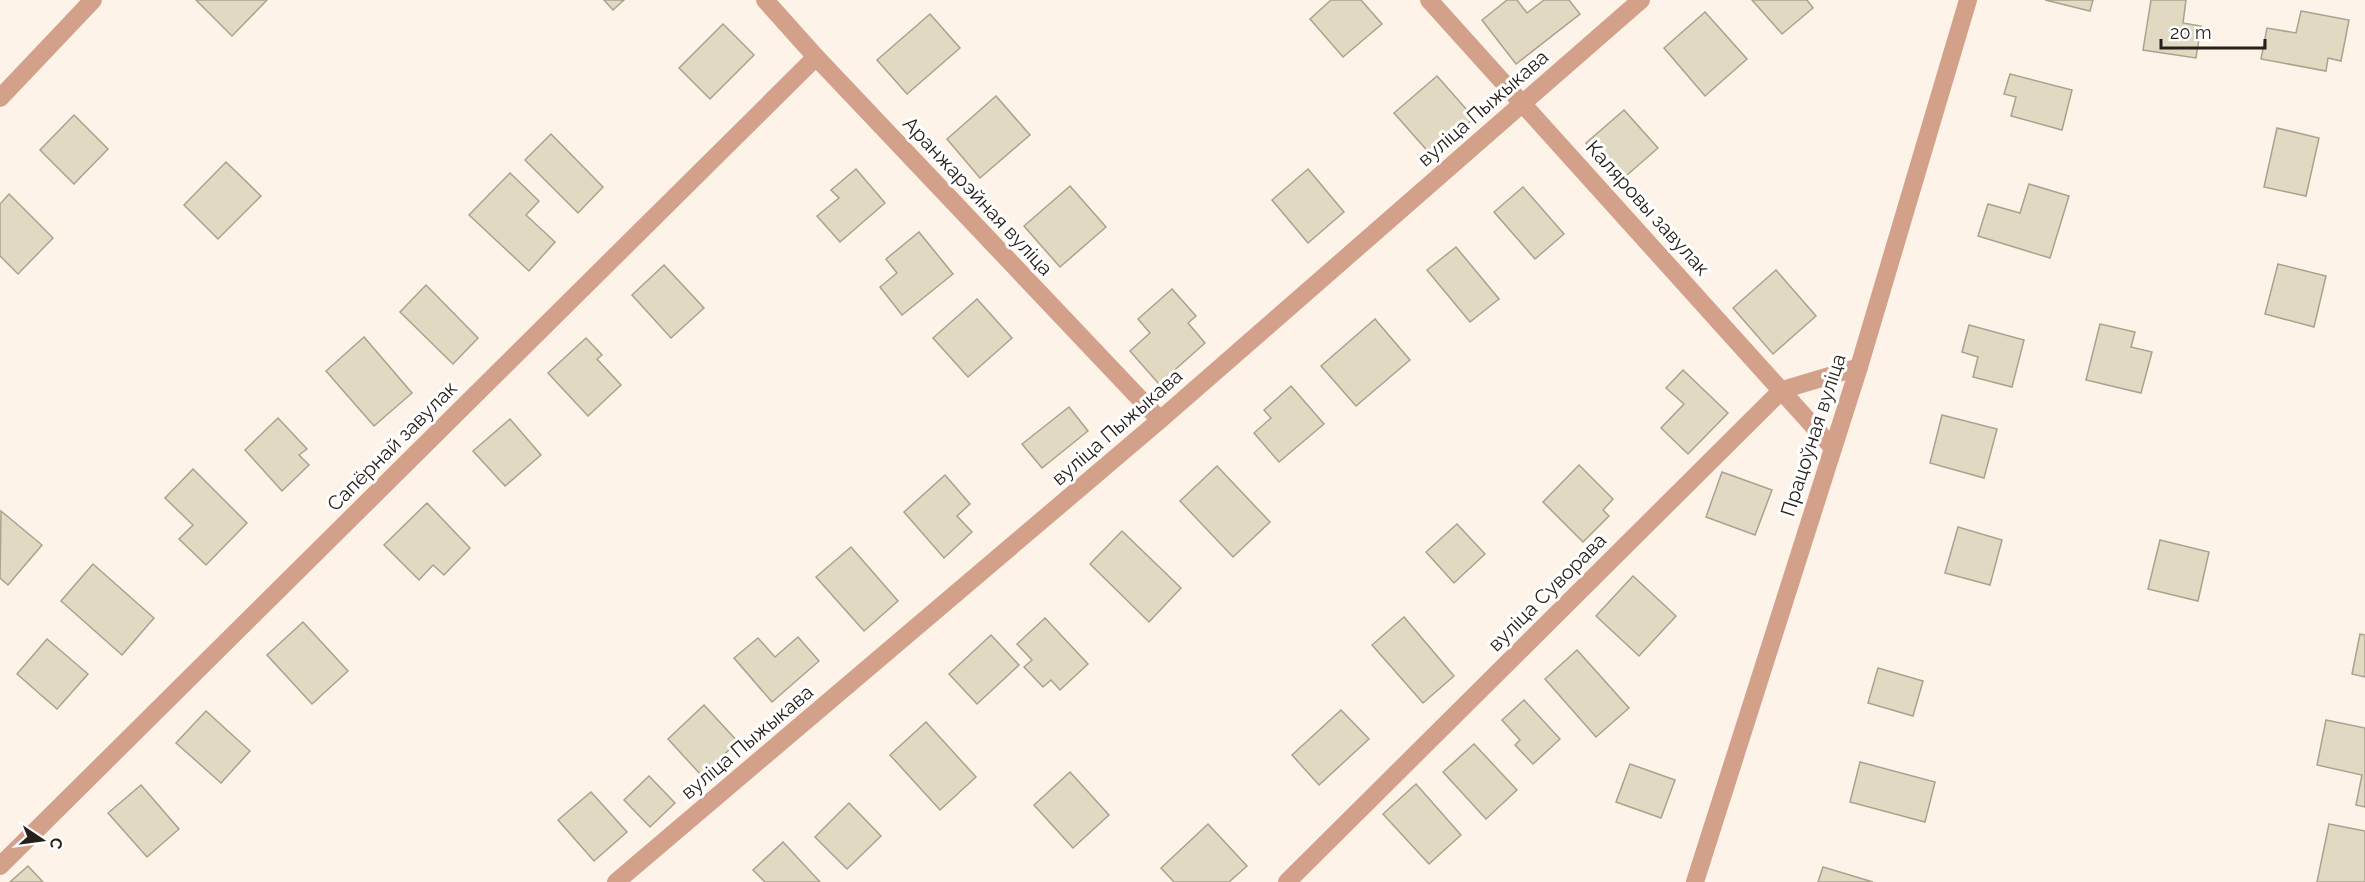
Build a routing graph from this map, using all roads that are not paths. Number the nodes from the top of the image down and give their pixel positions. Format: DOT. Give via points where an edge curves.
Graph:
graph roads {
  1 [pos="93,0"];
  2 [pos="765,0"];
  3 [pos="1429,0"];
  4 [pos="1641,0"];
  5 [pos="1968,0"];
  6 [pos="816,57"];
  7 [pos="0,98"];
  8 [pos="1523,102"];
  9 [pos="1859,367"];
  10 [pos="1782,390"];
  11 [pos="1160,420"];
  12 [pos="1833,448"];
  13 [pos="0,866"];
  14 [pos="616,882"];
  15 [pos="1287,882"];
  16 [pos="1695,882"];
  1 -- 7 [label="street"];
  2 -- 6 [label="street, Аранжарэйная вуліца"];
  3 -- 8 [label="street, Каляровы завулак"];
  4 -- 8 [label="street, вуліца Пыжыкава"];
  5 -- 9 [label="street, Працоўная вуліца"];
  6 -- 11 [label="street, Аранжарэйная вуліца"];
  6 -- 13 [label="street, Сапёрнай завулак"];
  8 -- 10 [label="street, Каляровы завулак"];
  8 -- 11 [label="street, вуліца Пыжыкава"];
  9 -- 10 [label="street, вуліца Суворава"];
  9 -- 12 [label="street, Працоўная вуліца"];
  10 -- 12 [label="street, Каляровы завулак"];
  10 -- 15 [label="street, вуліца Суворава"];
  11 -- 14 [label="street, вуліца Пыжыкава"];
  12 -- 16 [label="street, Працоўная вуліца"];
}
